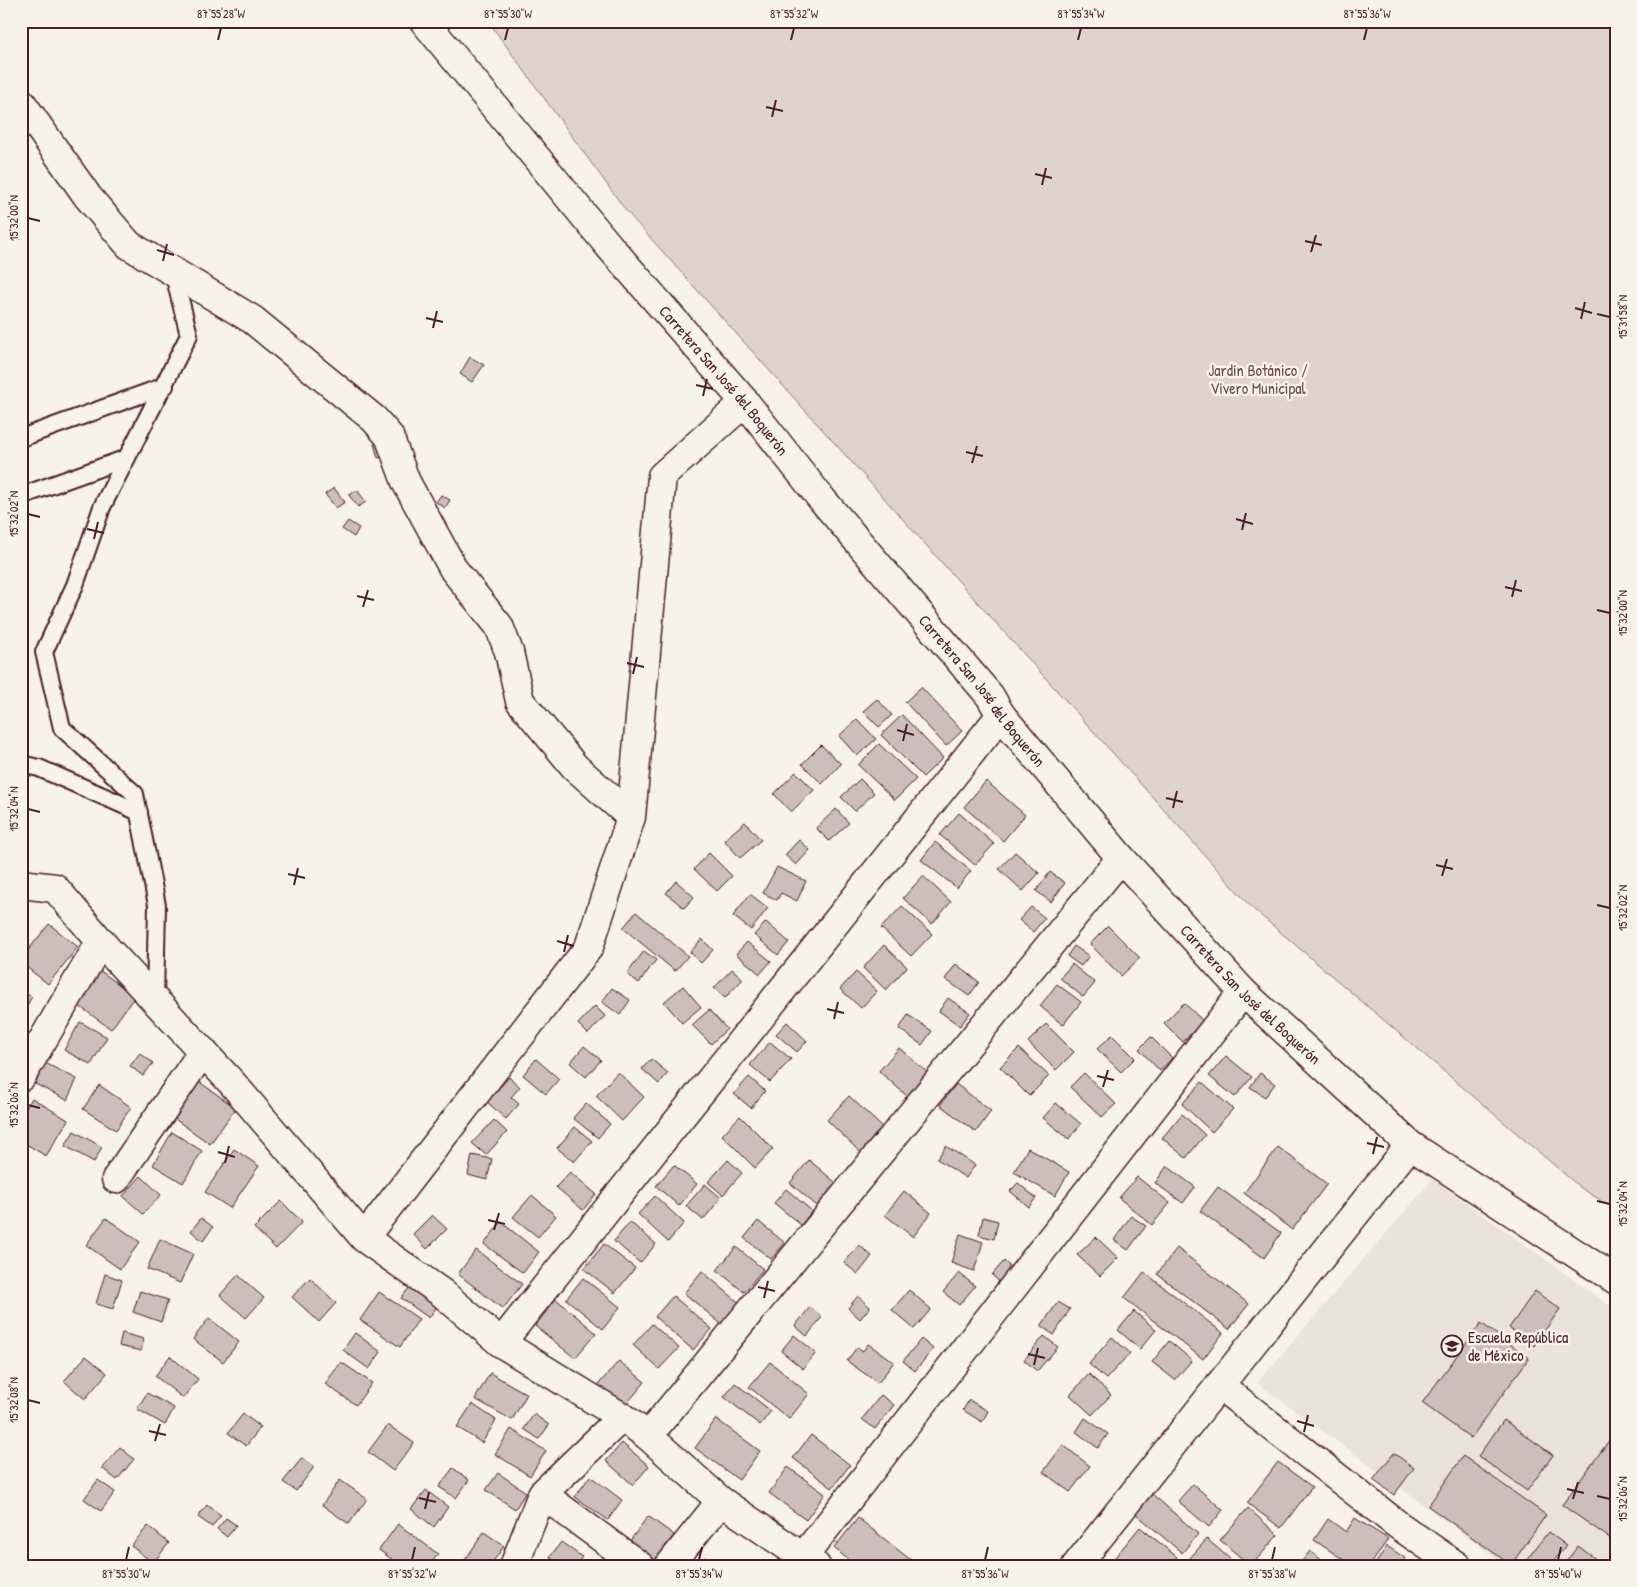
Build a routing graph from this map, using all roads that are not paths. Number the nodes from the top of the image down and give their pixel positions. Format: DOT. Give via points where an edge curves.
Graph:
graph roads {
  1 [pos="424,21"];
  2 [pos="21,102"];
  3 [pos="173,271"];
  4 [pos="165,386"];
  5 [pos="745,402"];
  6 [pos="21,438"];
  7 [pos="127,458"];
  8 [pos="21,496"];
  9 [pos="1001,715"];
  10 [pos="21,764"];
  11 [pos="139,812"];
  12 [pos="631,816"];
  13 [pos="1121,858"];
  14 [pos="21,884"];
  15 [pos="100,941"];
  16 [pos="1242,992"];
  17 [pos="155,1000"];
  18 [pos="203,1051"];
  19 [pos="21,1077"];
  20 [pos="1410,1145"];
  21 [pos="116,1179"];
  22 [pos="364,1238"];
  23 [pos="1616,1280"];
  24 [pos="501,1343"];
  25 [pos="1219,1386"];
  26 [pos="622,1417"];
  27 [pos="648,1436"];
  28 [pos="542,1494"];
  29 [pos="721,1501"];
  30 [pos="810,1561"];
  31 [pos="514,1566"];
  32 [pos="640,1566"];
  33 [pos="669,1566"];
  34 [pos="1076,1566"];
  35 [pos="1457,1566"];
  1 -- 5 [label="street, Carretera San José del Boquerón" via="609,246"];
  2 -- 3 [label="street" via="88,197 129,245"];
  3 -- 4 [label="lane" via="189,336"];
  3 -- 12 [label="street" via="253,320 374,419 389,436 406,482 454,570 499,626 509,652 520,702 576,768"];
  4 -- 6 [label="lane"];
  4 -- 7 [label="lane"];
  5 -- 9 [label="street, Carretera San José del Boquerón" via="820,497 990,696"];
  5 -- 12 [label="street" via="662,476"];
  7 -- 8 [label="lane"];
  7 -- 11 [label="lane" via="102,507 75,585 44,652 62,728 135,794"];
  9 -- 13 [label="street, Carretera San José del Boquerón"];
  9 -- 24 [label="street"];
  10 -- 11 [label="lane" via="39,768"];
  11 -- 17 [label="lane" via="157,905"];
  12 -- 22 [label="street" via="589,947"];
  13 -- 16 [label="street, Carretera San José del Boquerón"];
  13 -- 27 [label="street"];
  14 -- 15 [label="street" via="55,888"];
  15 -- 17 [label="street"];
  15 -- 19 [label="street"];
  16 -- 20 [label="street, Carretera San José del Boquerón"];
  16 -- 30 [label="street"];
  17 -- 18 [label="street"];
  18 -- 21 [label="street"];
  18 -- 22 [label="street"];
  20 -- 23 [label="street, Carretera San José del Boquerón"];
  20 -- 25 [label="street"];
  22 -- 24 [label="street" via="442,1293"];
  24 -- 26 [label="street"];
  25 -- 34 [label="street"];
  25 -- 35 [label="street" via="1398,1525"];
  26 -- 27 [label="street"];
  26 -- 28 [label="street"];
  27 -- 29 [label="street"];
  28 -- 31 [label="street"];
  28 -- 32 [label="street"];
  29 -- 30 [label="street"];
  29 -- 33 [label="street"];
}
